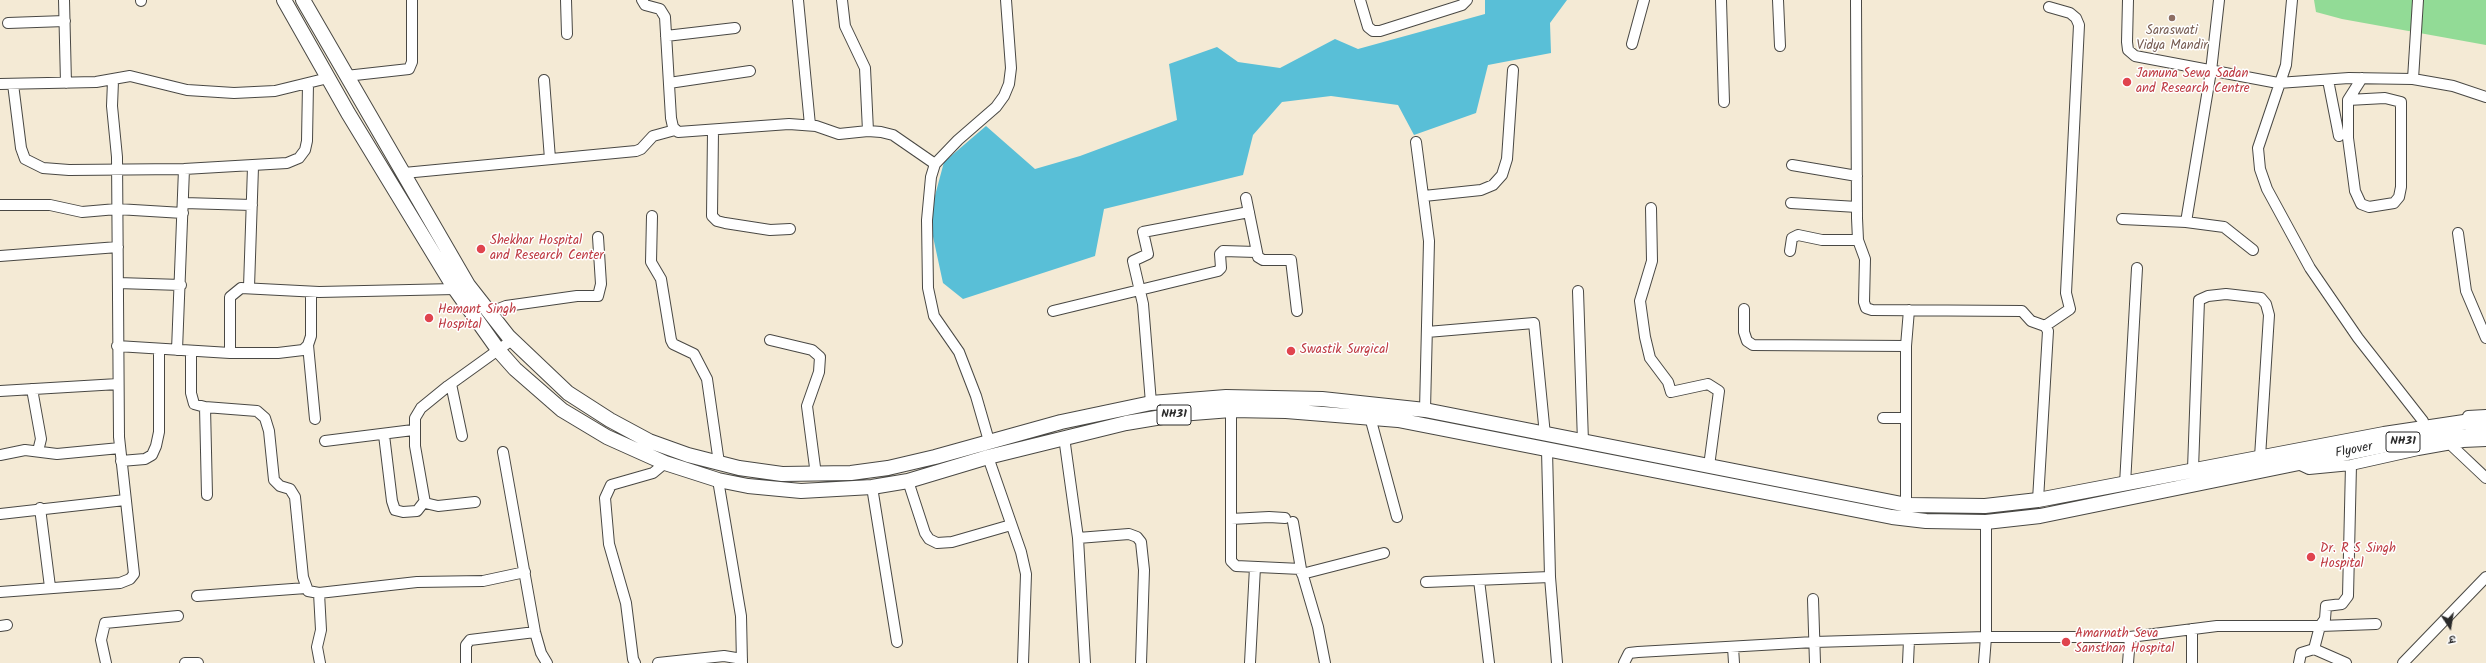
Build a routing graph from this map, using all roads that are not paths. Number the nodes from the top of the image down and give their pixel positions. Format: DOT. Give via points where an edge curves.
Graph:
graph roads {
  1 [pos="64,0"];
  2 [pos="284,0"];
  3 [pos="303,0"];
  4 [pos="412,0"];
  5 [pos="566,0"];
  6 [pos="642,0"];
  7 [pos="798,0"];
  8 [pos="842,0"];
  9 [pos="1006,0"];
  10 [pos="1360,0"];
  11 [pos="1467,0"];
  12 [pos="1644,0"];
  13 [pos="1721,0"];
  14 [pos="1778,0"];
  15 [pos="1856,0"];
  16 [pos="2128,0"];
  17 [pos="2219,0"];
  18 [pos="2292,0"];
  19 [pos="2418,0"];
  20 [pos="2049,7"];
  21 [pos="65,21"];
  22 [pos="8,23"];
  23 [pos="735,28"];
  24 [pos="567,34"];
  25 [pos="666,36"];
  26 [pos="1632,44"];
  27 [pos="1780,46"];
  28 [pos="1513,70"];
  29 [pos="750,71"];
  30 [pos="2211,71"];
  31 [pos="346,76"];
  32 [pos="328,78"];
  33 [pos="2362,78"];
  34 [pos="2412,79"];
  35 [pos="544,80"];
  36 [pos="2328,80"];
  37 [pos="113,81"];
  38 [pos="66,82"];
  39 [pos="669,83"];
  40 [pos="2278,83"];
  41 [pos="0,84"];
  42 [pos="13,84"];
  43 [pos="308,84"];
  44 [pos="2486,97"];
  45 [pos="2348,100"];
  46 [pos="1724,102"];
  47 [pos="810,125"];
  48 [pos="675,130"];
  49 [pos="713,131"];
  50 [pos="868,131"];
  51 [pos="2339,136"];
  52 [pos="1416,142"];
  53 [pos="550,159"];
  54 [pos="935,164"];
  55 [pos="1792,165"];
  56 [pos="253,166"];
  57 [pos="117,168"];
  58 [pos="184,169"];
  59 [pos="404,173"];
  60 [pos="1857,176"];
  61 [pos="1424,196"];
  62 [pos="1246,198"];
  63 [pos="1791,203"];
  64 [pos="0,205"];
  65 [pos="252,205"];
  66 [pos="1857,207"];
  67 [pos="183,208"];
  68 [pos="1651,208"];
  69 [pos="117,210"];
  70 [pos="1249,212"];
  71 [pos="652,216"];
  72 [pos="2122,220"];
  73 [pos="2186,222"];
  74 [pos="790,229"];
  75 [pos="2458,233"];
  76 [pos="598,237"];
  77 [pos="1858,240"];
  78 [pos="118,247"];
  79 [pos="2253,250"];
  80 [pos="1790,251"];
  81 [pos="1256,252"];
  82 [pos="0,256"];
  83 [pos="2137,268"];
  84 [pos="118,283"];
  85 [pos="181,285"];
  86 [pos="249,287"];
  87 [pos="455,290"];
  88 [pos="1141,290"];
  89 [pos="1578,291"];
  90 [pos="311,292"];
  91 [pos="1744,309"];
  92 [pos="1909,310"];
  93 [pos="1053,311"];
  94 [pos="1297,311"];
  95 [pos="488,313"];
  96 [pos="2045,326"];
  97 [pos="1427,332"];
  98 [pos="2486,338"];
  99 [pos="512,340"];
  100 [pos="770,340"];
  101 [pos="308,345"];
  102 [pos="117,346"];
  103 [pos="1906,346"];
  104 [pos="159,349"];
  105 [pos="176,350"];
  106 [pos="191,351"];
  107 [pos="499,351"];
  108 [pos="230,353"];
  109 [pos="118,384"];
  110 [pos="451,384"];
  111 [pos="32,389"];
  112 [pos="0,391"];
  113 [pos="1151,403"];
  114 [pos="205,407"];
  115 [pos="1231,410"];
  116 [pos="1425,410"];
  117 [pos="2486,414"];
  118 [pos="1370,417"];
  119 [pos="1883,418"];
  120 [pos="1906,418"];
  121 [pos="315,419"];
  122 [pos="2423,421"];
  123 [pos="2486,422"];
  124 [pos="414,430"];
  125 [pos="384,434"];
  126 [pos="2486,434"];
  127 [pos="1545,435"];
  128 [pos="462,436"];
  129 [pos="1064,437"];
  130 [pos="325,441"];
  131 [pos="989,441"];
  132 [pos="2486,441"];
  133 [pos="1583,442"];
  134 [pos="2451,445"];
  135 [pos="120,448"];
  136 [pos="1547,450"];
  137 [pos="38,451"];
  138 [pos="503,452"];
  139 [pos="0,455"];
  140 [pos="2297,456"];
  141 [pos="988,457"];
  142 [pos="2260,457"];
  143 [pos="121,461"];
  144 [pos="665,463"];
  145 [pos="719,463"];
  146 [pos="2351,465"];
  147 [pos="1709,466"];
  148 [pos="2193,469"];
  149 [pos="816,475"];
  150 [pos="2486,478"];
  151 [pos="718,480"];
  152 [pos="908,482"];
  153 [pos="2126,484"];
  154 [pos="872,487"];
  155 [pos="207,495"];
  156 [pos="125,500"];
  157 [pos="2038,500"];
  158 [pos="424,502"];
  159 [pos="475,502"];
  160 [pos="40,508"];
  161 [pos="1906,512"];
  162 [pos="0,514"];
  163 [pos="1397,517"];
  164 [pos="1231,519"];
  165 [pos="1986,522"];
  166 [pos="1011,525"];
  167 [pos="1078,538"];
  168 [pos="1384,553"];
  169 [pos="1255,567"];
  170 [pos="1301,571"];
  171 [pos="525,572"];
  172 [pos="2486,576"];
  173 [pos="1550,577"];
  174 [pos="1479,580"];
  175 [pos="1426,582"];
  176 [pos="50,587"];
  177 [pos="306,588"];
  178 [pos="0,592"];
  179 [pos="319,593"];
  180 [pos="197,596"];
  181 [pos="1813,599"];
  182 [pos="178,616"];
  183 [pos="2376,624"];
  184 [pos="2320,626"];
  185 [pos="2192,629"];
  186 [pos="535,632"];
  187 [pos="1986,637"];
  188 [pos="2130,637"];
  189 [pos="1910,640"];
  190 [pos="897,642"];
  191 [pos="1814,642"];
  192 [pos="1733,647"];
  193 [pos="2314,649"];
  194 [pos="742,661"];
  195 [pos="106,663"];
  196 [pos="185,663"];
  197 [pos="198,663"];
  198 [pos="320,663"];
  199 [pos="466,663"];
  200 [pos="546,663"];
  201 [pos="635,663"];
  202 [pos="658,663"];
  203 [pos="1024,663"];
  204 [pos="1085,663"];
  205 [pos="1141,663"];
  206 [pos="1250,663"];
  207 [pos="1325,663"];
  208 [pos="1489,663"];
  209 [pos="1557,663"];
  210 [pos="1624,663"];
  211 [pos="1734,663"];
  212 [pos="1815,663"];
  213 [pos="1908,663"];
  214 [pos="1984,663"];
  215 [pos="2128,663"];
  216 [pos="2192,663"];
  217 [pos="2299,663"];
  218 [pos="2346,663"];
  219 [pos="2403,663"];
  1 -- 21 [label="street"];
  2 -- 32 [label="highway, NH31"];
  3 -- 31 [label="highway, NH31"];
  4 -- 31 [label="street" via="412,62 409,69"];
  5 -- 24 [label="street"];
  6 -- 25 [label="street" via="645,5 663,12"];
  7 -- 47 [label="street"];
  8 -- 50 [label="street" via="845,26 865,68"];
  9 -- 54 [label="street" via="1011,68 1004,96 996,107"];
  10 -- 11 [label="street" via="1368,26 1373,31 1380,31 1462,5"];
  12 -- 26 [label="street"];
  13 -- 46 [label="street"];
  14 -- 27 [label="street"];
  15 -- 60 [label="street"];
  16 -- 30 [label="street" via="2128,50 2135,56"];
  17 -- 30 [label="street"];
  18 -- 40 [label="street" via="2286,65"];
  19 -- 34 [label="street"];
  20 -- 96 [label="street" via="2070,13 2079,25 2066,292 2070,309"];
  21 -- 22 [label="street"];
  21 -- 38 [label="street"];
  23 -- 25 [label="street"];
  25 -- 39 [label="street"];
  28 -- 61 [label="street" via="1507,159 1502,175 1493,185 1481,190"];
  29 -- 39 [label="street"];
  30 -- 40 [label="street"];
  30 -- 73 [label="street"];
  31 -- 59 [label="highway, NH31"];
  32 -- 43 [label="street"];
  32 -- 87 [label="highway, NH31"];
  33 -- 34 [label="street"];
  33 -- 36 [label="street"];
  33 -- 45 [label="street"];
  34 -- 44 [label="street" via="2453,86"];
  35 -- 53 [label="street"];
  36 -- 40 [label="street"];
  36 -- 51 [label="street"];
  37 -- 38 [label="street"];
  37 -- 43 [label="street" via="130,76 187,90 234,93 275,91"];
  37 -- 57 [label="street"];
  38 -- 42 [label="street"];
  39 -- 48 [label="street" via="670,118"];
  40 -- 122 [label="street" via="2258,148 2260,169 2267,189 2310,268 2358,338"];
  41 -- 42 [label="street"];
  42 -- 57 [label="street" via="21,148 25,159 43,168"];
  43 -- 56 [label="street" via="305,150 299,158 287,163"];
  45 -- 45 [label="street" via="2348,138 2355,191 2361,204 2369,208 2394,203 2399,197 2401,187 2401,102 2385,98"];
  47 -- 49 [label="street" via="789,124"];
  47 -- 50 [label="street" via="839,134"];
  48 -- 49 [label="street" via="686,133"];
  48 -- 53 [label="street" via="653,136 636,151"];
  49 -- 74 [label="street" via="712,216 725,223 770,230"];
  50 -- 54 [label="street" via="893,135"];
  52 -- 61 [label="street"];
  53 -- 59 [label="street"];
  54 -- 131 [label="street" via="927,220 930,300 934,316 959,352 976,396"];
  55 -- 60 [label="street"];
  56 -- 58 [label="street"];
  56 -- 65 [label="street"];
  57 -- 58 [label="street"];
  57 -- 69 [label="street"];
  58 -- 67 [label="street"];
  59 -- 95 [label="highway, NH31" via="468,285"];
  60 -- 66 [label="street"];
  61 -- 97 [label="street" via="1429,241"];
  62 -- 70 [label="street"];
  63 -- 66 [label="street"];
  64 -- 69 [label="street" via="50,205 82,212"];
  65 -- 67 [label="street"];
  65 -- 86 [label="street"];
  66 -- 77 [label="street"];
  67 -- 69 [label="street"];
  67 -- 85 [label="street"];
  68 -- 147 [label="street" via="1652,261 1640,301 1645,337 1650,358 1668,382 1671,392 1708,384 1719,391"];
  69 -- 78 [label="street"];
  70 -- 81 [label="street"];
  70 -- 88 [label="street" via="1143,232 1148,254 1133,261"];
  71 -- 145 [label="street" via="651,262 661,280 671,340 673,344 694,354 707,379"];
  72 -- 73 [label="street"];
  73 -- 79 [label="street" via="2224,227"];
  75 -- 98 [label="street" via="2466,291"];
  76 -- 95 [label="street" via="601,284 598,296 577,296 506,306"];
  77 -- 80 [label="street" via="1822,240 1798,235 1792,238"];
  77 -- 92 [label="street" via="1865,259 1866,308"];
  78 -- 82 [label="street"];
  78 -- 84 [label="street"];
  81 -- 88 [label="street" via="1223,251 1220,254 1221,268 1218,271"];
  81 -- 94 [label="street" via="1263,260 1291,260"];
  83 -- 153 [label="street"];
  84 -- 85 [label="street"];
  84 -- 102 [label="street"];
  85 -- 105 [label="street"];
  86 -- 90 [label="street"];
  86 -- 108 [label="street" via="234,292 230,297"];
  87 -- 90 [label="street"];
  87 -- 107 [label="highway, NH31"];
  88 -- 93 [label="street"];
  88 -- 113 [label="street"];
  89 -- 133 [label="street"];
  90 -- 101 [label="street" via="311,336"];
  91 -- 103 [label="street" via="1744,332 1747,341 1753,345"];
  92 -- 96 [label="street" via="2022,311 2031,321"];
  92 -- 103 [label="street"];
  95 -- 99 [label="highway, NH31"];
  96 -- 157 [label="street" via="2048,331"];
  97 -- 116 [label="street"];
  97 -- 127 [label="street" via="1534,323"];
  99 -- 107 [label="street"];
  99 -- 145 [label="highway, NH31" via="568,393 610,420 649,441"];
  100 -- 149 [label="street" via="812,350 820,357 819,372 807,406"];
  101 -- 108 [label="street" via="303,350 295,352"];
  101 -- 121 [label="street"];
  102 -- 104 [label="street"];
  102 -- 109 [label="street"];
  103 -- 120 [label="street"];
  104 -- 105 [label="street"];
  104 -- 143 [label="street" via="159,432 156,446 152,455 145,459"];
  105 -- 106 [label="street"];
  106 -- 108 [label="street"];
  106 -- 114 [label="street" via="192,400 198,406"];
  107 -- 110 [label="street"];
  107 -- 144 [label="highway, NH31" via="520,374 562,410 607,437"];
  109 -- 111 [label="street"];
  109 -- 135 [label="street"];
  110 -- 124 [label="street" via="421,408 415,418"];
  110 -- 128 [label="street"];
  111 -- 112 [label="street"];
  111 -- 137 [label="street" via="41,440"];
  113 -- 116 [label="highway, NH31" via="1226,396 1270,397 1322,399"];
  113 -- 131 [label="highway, NH31" via="1105,411"];
  114 -- 155 [label="street"];
  114 -- 177 [label="street" via="257,411 265,418 269,431 274,480 280,486 290,488 295,497"];
  115 -- 118 [label="highway, NH31"];
  115 -- 129 [label="highway, NH31" via="1180,414"];
  115 -- 164 [label="street"];
  116 -- 127 [label="highway, NH31"];
  117 -- 122 [label="street"];
  118 -- 136 [label="highway, NH31" via="1398,420"];
  118 -- 163 [label="street"];
  119 -- 120 [label="street"];
  120 -- 161 [label="street"];
  122 -- 140 [label="street" via="2312,442"];
  123 -- 140 [label="highway, Flyover / NH31" via="2436,426"];
  124 -- 125 [label="street"];
  124 -- 158 [label="street"];
  125 -- 130 [label="street"];
  125 -- 158 [label="street" via="395,510 417,511"];
  126 -- 140 [label="highway, Flyover / NH31"];
  127 -- 133 [label="highway, NH31"];
  129 -- 141 [label="highway, NH31"];
  129 -- 167 [label="street"];
  131 -- 149 [label="highway, NH31" via="888,468"];
  132 -- 134 [label="street"];
  133 -- 147 [label="highway, NH31"];
  134 -- 146 [label="street"];
  134 -- 150 [label="street"];
  135 -- 137 [label="street" via="57,454"];
  135 -- 143 [label="street"];
  136 -- 161 [label="highway, NH31"];
  136 -- 173 [label="street"];
  137 -- 139 [label="street" via="25,450"];
  138 -- 171 [label="street"];
  140 -- 142 [label="highway, NH31"];
  140 -- 146 [label="street" via="2310,469"];
  140 -- 165 [label="highway, NH31" via="2040,516"];
  141 -- 152 [label="highway, NH31"];
  141 -- 166 [label="street"];
  142 -- 148 [label="highway, NH31"];
  142 -- 148 [label="street" via="2268,315 2266,304 2261,298 2226,294 2208,296 2198,300"];
  143 -- 156 [label="street"];
  144 -- 151 [label="highway, NH31"];
  144 -- 201 [label="street" via="653,473 611,485 605,498 609,544 626,603"];
  145 -- 149 [label="highway, NH31" via="782,474"];
  146 -- 184 [label="street" via="2348,596 2342,604 2326,606 2325,619"];
  147 -- 161 [label="highway, NH31"];
  148 -- 153 [label="highway, NH31"];
  151 -- 154 [label="highway, NH31" via="801,491"];
  151 -- 194 [label="street" via="740,616"];
  152 -- 154 [label="highway, NH31"];
  152 -- 166 [label="street" via="924,533 937,543 952,542"];
  153 -- 157 [label="highway, NH31"];
  154 -- 190 [label="street"];
  156 -- 160 [label="street"];
  156 -- 176 [label="street" via="134,567 130,579 120,583"];
  157 -- 161 [label="highway, NH31"];
  158 -- 159 [label="street" via="430,506"];
  160 -- 162 [label="street"];
  160 -- 176 [label="street"];
  161 -- 165 [label="highway, NH31"];
  164 -- 169 [label="street" via="1231,561 1236,566"];
  164 -- 170 [label="street" via="1269,516 1289,520"];
  165 -- 187 [label="street"];
  166 -- 203 [label="street" via="1026,574"];
  167 -- 204 [label="street"];
  167 -- 205 [label="street" via="1129,534 1137,536 1141,542 1144,570"];
  168 -- 170 [label="street"];
  169 -- 170 [label="street"];
  169 -- 206 [label="street"];
  170 -- 207 [label="street" via="1318,627"];
  171 -- 179 [label="street" via="483,581 417,582"];
  171 -- 186 [label="street"];
  172 -- 219 [label="street"];
  173 -- 174 [label="street"];
  173 -- 209 [label="street"];
  174 -- 175 [label="street"];
  174 -- 208 [label="street"];
  176 -- 178 [label="street"];
  177 -- 179 [label="street" via="312,593"];
  177 -- 180 [label="street"];
  179 -- 198 [label="street" via="321,630 317,647"];
  181 -- 191 [label="street"];
  182 -- 195 [label="street" via="105,623 101,640"];
  183 -- 184 [label="street"];
  184 -- 185 [label="street" via="2217,626"];
  184 -- 193 [label="street"];
  185 -- 188 [label="street"];
  185 -- 216 [label="street"];
  186 -- 199 [label="street" via="470,640 466,645"];
  186 -- 200 [label="street"];
  187 -- 188 [label="street"];
  187 -- 189 [label="street"];
  187 -- 214 [label="street"];
  188 -- 215 [label="street"];
  189 -- 191 [label="street"];
  189 -- 213 [label="street"];
  191 -- 192 [label="street"];
  191 -- 212 [label="street"];
  192 -- 210 [label="street" via="1638,652 1629,654"];
  192 -- 211 [label="street"];
  193 -- 217 [label="street" via="2301,653"];
  193 -- 218 [label="street"];
  194 -- 202 [label="street" via="724,656"];
  196 -- 197 [label="street"];
}
